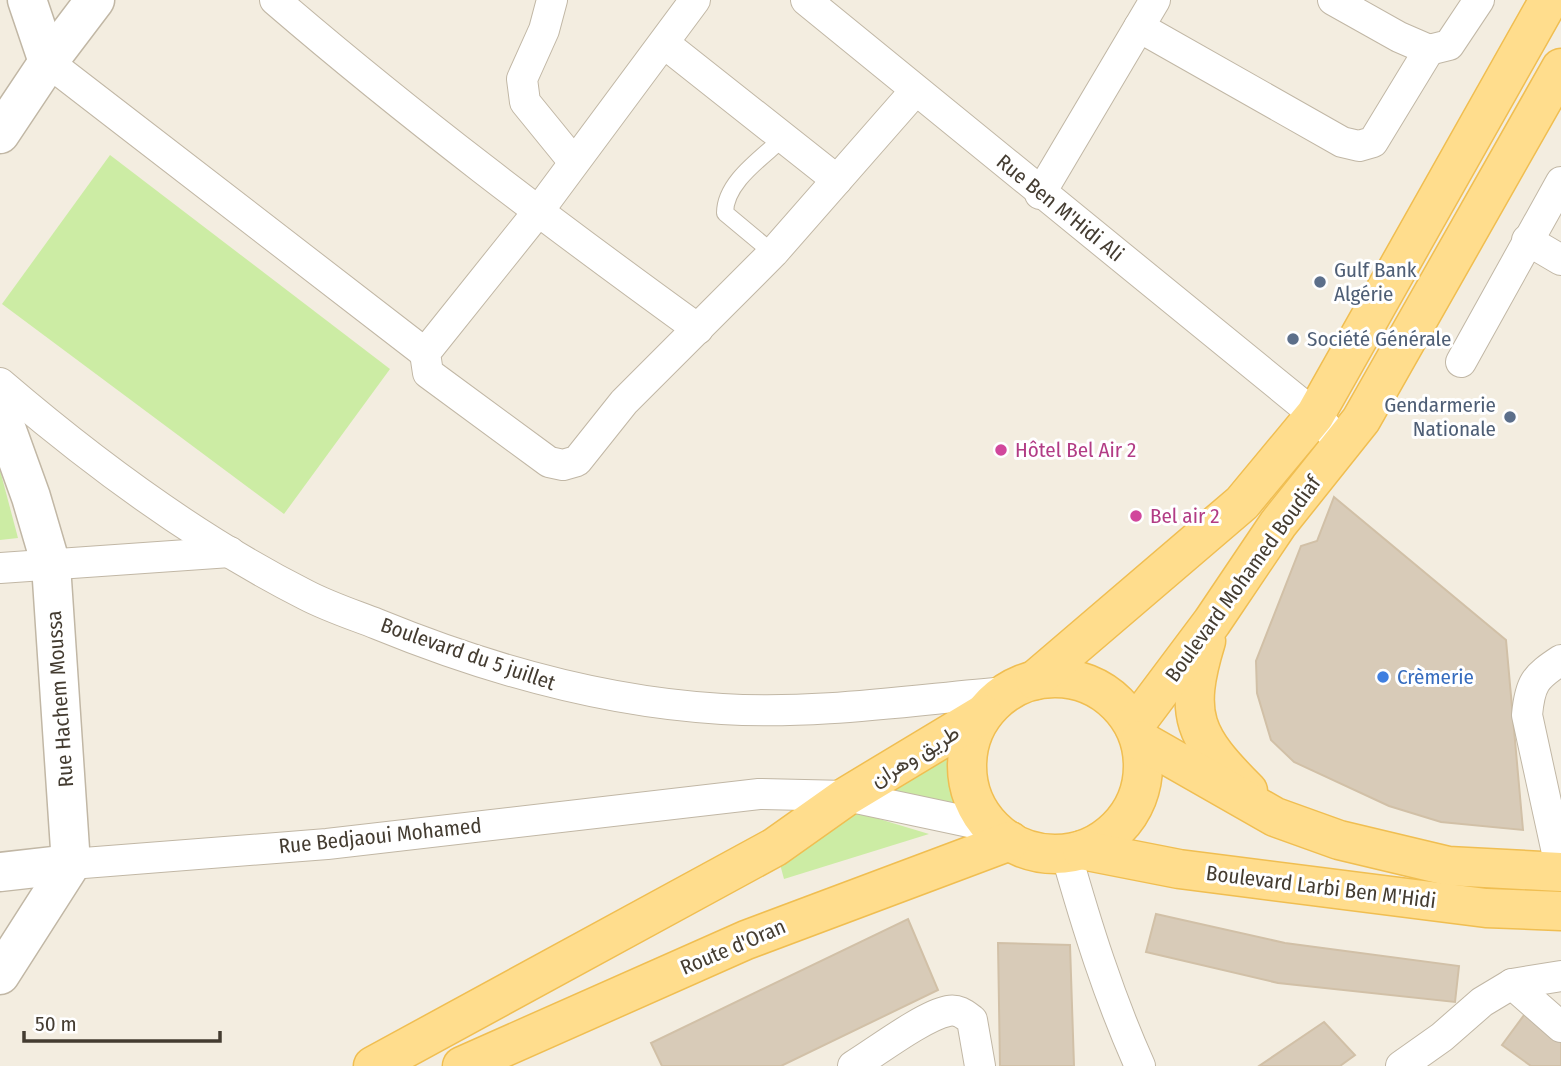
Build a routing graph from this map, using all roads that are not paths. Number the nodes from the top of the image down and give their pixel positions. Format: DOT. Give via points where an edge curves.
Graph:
graph roads {
  1 [pos="27,0"];
  2 [pos="275,0"];
  3 [pos="552,0"];
  4 [pos="695,0"];
  5 [pos="806,0"];
  6 [pos="1155,0"];
  7 [pos="1333,0"];
  8 [pos="1479,0"];
  9 [pos="1549,0"];
  10 [pos="87,4"];
  11 [pos="1139,27"];
  12 [pos="665,44"];
  13 [pos="1429,50"];
  14 [pos="48,62"];
  15 [pos="1561,68"];
  16 [pos="915,91"];
  17 [pos="0,134"];
  18 [pos="783,138"];
  19 [pos="573,161"];
  20 [pos="837,180"];
  21 [pos="1561,182"];
  22 [pos="1040,194"];
  23 [pos="537,213"];
  24 [pos="1527,240"];
  25 [pos="773,253"];
  26 [pos="1561,260"];
  27 [pos="698,329"];
  28 [pos="425,353"];
  29 [pos="1461,362"];
  30 [pos="0,383"];
  31 [pos="0,411"];
  32 [pos="1315,415"];
  33 [pos="1344,444"];
  34 [pos="230,552"];
  35 [pos="51,565"];
  36 [pos="0,568"];
  37 [pos="1212,622"];
  38 [pos="1561,660"];
  39 [pos="1008,695"];
  40 [pos="1137,733"];
  41 [pos="847,796"];
  42 [pos="1275,817"];
  43 [pos="1002,834"];
  44 [pos="1074,852"];
  45 [pos="71,864"];
  46 [pos="0,872"];
  47 [pos="1561,872"];
  48 [pos="1561,911"];
  49 [pos="0,975"];
  50 [pos="1561,976"];
  51 [pos="1512,984"];
  52 [pos="1561,1027"];
  53 [pos="373,1066"];
  54 [pos="462,1066"];
  55 [pos="853,1066"];
  56 [pos="980,1066"];
  57 [pos="1140,1066"];
  58 [pos="1402,1066"];
  1 -- 14 [label="street"];
  2 -- 23 [label="street"];
  3 -- 19 [label="street" via="522,79 525,102"];
  4 -- 12 [label="street"];
  5 -- 16 [label="street, Rue Ben M'Hidi Ali"];
  6 -- 11 [label="street"];
  7 -- 13 [label="street"];
  8 -- 13 [label="street" via="1449,45"];
  9 -- 32 [label="main road, Boulevard Mohamed Boudiaf"];
  10 -- 14 [label="street"];
  11 -- 13 [label="street" via="1342,142 1359,146 1373,142"];
  11 -- 22 [label="street"];
  12 -- 18 [label="street"];
  12 -- 19 [label="street"];
  14 -- 17 [label="street"];
  14 -- 28 [label="street"];
  15 -- 33 [label="main road, Boulevard Mohamed Boudiaf"];
  16 -- 20 [label="street"];
  16 -- 22 [label="street, Rue Ben M'Hidi Ali"];
  18 -- 20 [label="street"];
  18 -- 25 [label="lane" via="730,190 725,202 725,213"];
  19 -- 23 [label="street"];
  20 -- 25 [label="street"];
  21 -- 24 [label="street"];
  22 -- 32 [label="street, Rue Ben M'Hidi Ali"];
  23 -- 27 [label="street"];
  23 -- 28 [label="street"];
  24 -- 26 [label="street"];
  24 -- 29 [label="street"];
  25 -- 27 [label="street"];
  27 -- 28 [label="street" via="624,402 577,461 563,465 550,462 428,373"];
  30 -- 34 [label="street, Boulevard du 5 juillet" via="60,434"];
  31 -- 35 [label="street, Rue Hachem Moussa"];
  32 -- 33 [label="street, Rue Ben M'Hidi Ali"];
  32 -- 39 [label="main road, Boulevard Mohamed Boudiaf" via="1242,503"];
  33 -- 37 [label="main road, Boulevard Mohamed Boudiaf" via="1278,524"];
  34 -- 35 [label="street"];
  34 -- 39 [label="street, Boulevard du 5 juillet" via="308,596 415,639 524,677 574,689 722,709 822,708"];
  35 -- 36 [label="street"];
  35 -- 45 [label="street, Rue Hachem Moussa"];
  37 -- 40 [label="main road, Boulevard Mohamed Boudiaf"];
  37 -- 42 [label="main road" via="1194,687 1198,727 1227,769"];
  38 -- 47 [label="street" via="1539,674 1529,692 1527,715"];
  39 -- 40 [label="main road" via="1059,678 1082,682 1121,707"];
  39 -- 41 [label="main road, طريق وهران"];
  39 -- 43 [label="main road" via="971,738 967,765 982,816"];
  40 -- 42 [label="main road, Boulevard Larbi Ben M'Hidi"];
  40 -- 44 [label="main road" via="1143,762 1142,785 1134,807 1103,840"];
  41 -- 43 [label="street, Rue Bedjaoui Mohamed"];
  41 -- 45 [label="street, Rue Bedjaoui Mohamed" via="759,794 327,844"];
  41 -- 53 [label="main road" via="775,847"];
  42 -- 47 [label="main road, Boulevard Larbi Ben M'Hidi" via="1339,840 1448,866"];
  43 -- 44 [label="main road" via="1045,853"];
  43 -- 54 [label="main road, Route d'Oran" via="746,940"];
  44 -- 48 [label="main road, Boulevard Larbi Ben M'Hidi" via="1486,908"];
  44 -- 57 [label="street" via="1094,952"];
  45 -- 46 [label="street, Rue Bedjaoui Mohamed"];
  45 -- 49 [label="street"];
  50 -- 51 [label="street"];
  51 -- 52 [label="street"];
  51 -- 58 [label="street"];
  55 -- 56 [label="street" via="949,1010 972,1020"];
}
